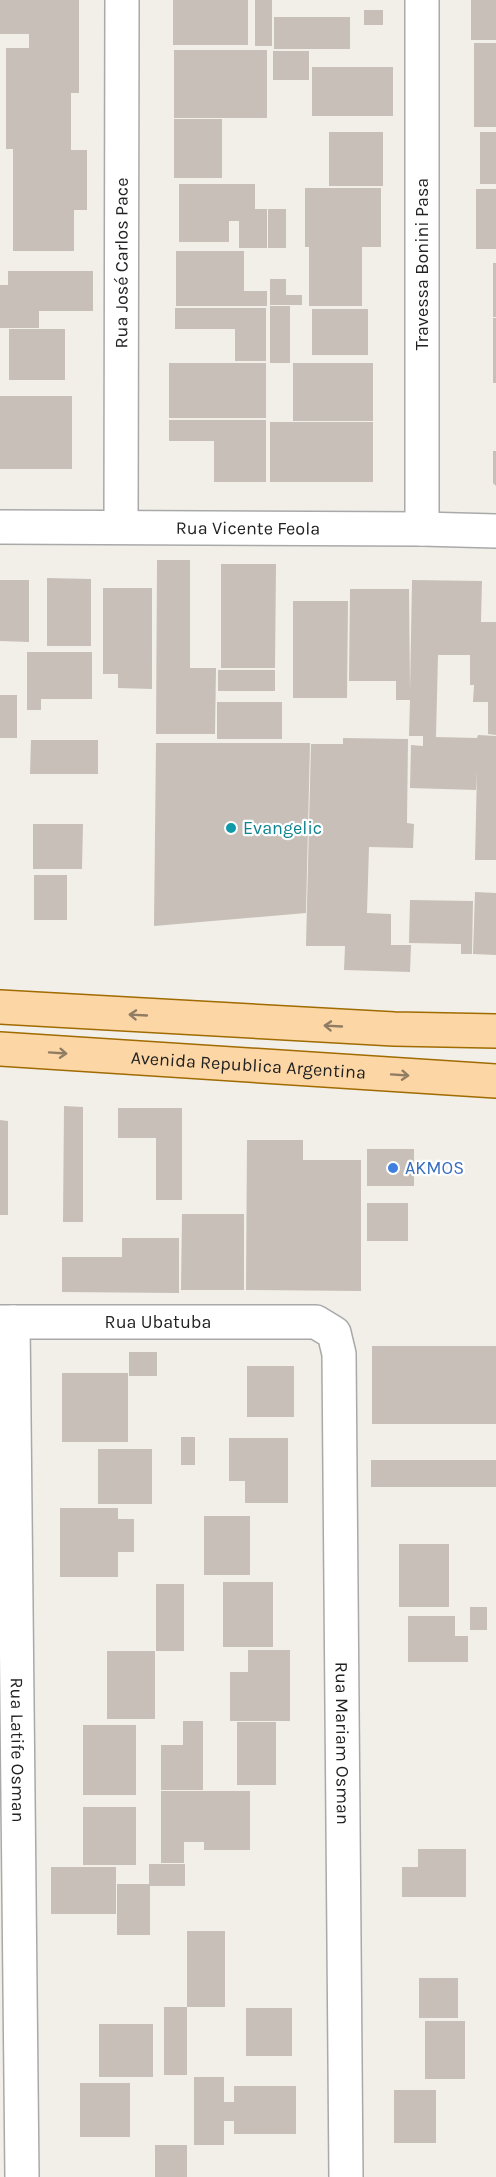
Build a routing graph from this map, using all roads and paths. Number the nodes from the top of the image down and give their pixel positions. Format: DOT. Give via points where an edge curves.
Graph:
graph roads {
  1 [pos="122,0"];
  2 [pos="422,0"];
  3 [pos="0,527"];
  4 [pos="121,527"];
  5 [pos="423,529"];
  6 [pos="496,531"];
  7 [pos="0,1007"];
  8 [pos="496,1031"];
  9 [pos="0,1049"];
  10 [pos="496,1081"];
  11 [pos="7,1322"];
  12 [pos="316,1322"];
  13 [pos="22,2177"];
  14 [pos="346,2177"];
  1 -- 4 [label="street, Rua José Carlos Pace"];
  2 -- 5 [label="street, Travessa Bonini Pasa"];
  3 -- 4 [label="street, Rua Vicente Feola"];
  4 -- 5 [label="street, Rua Vicente Feola"];
  5 -- 6 [label="street, Rua Vicente Feola"];
  8 -- 7 [label="main road, one-way"];
  9 -- 10 [label="main road, Avenida Republica Argentina, one-way"];
  11 -- 12 [label="street, Rua Ubatuba"];
  11 -- 13 [label="street, Rua Latife Osman"];
  12 -- 14 [label="street, Rua Mariam Osman" via="334,1334 339,1354"];
}
